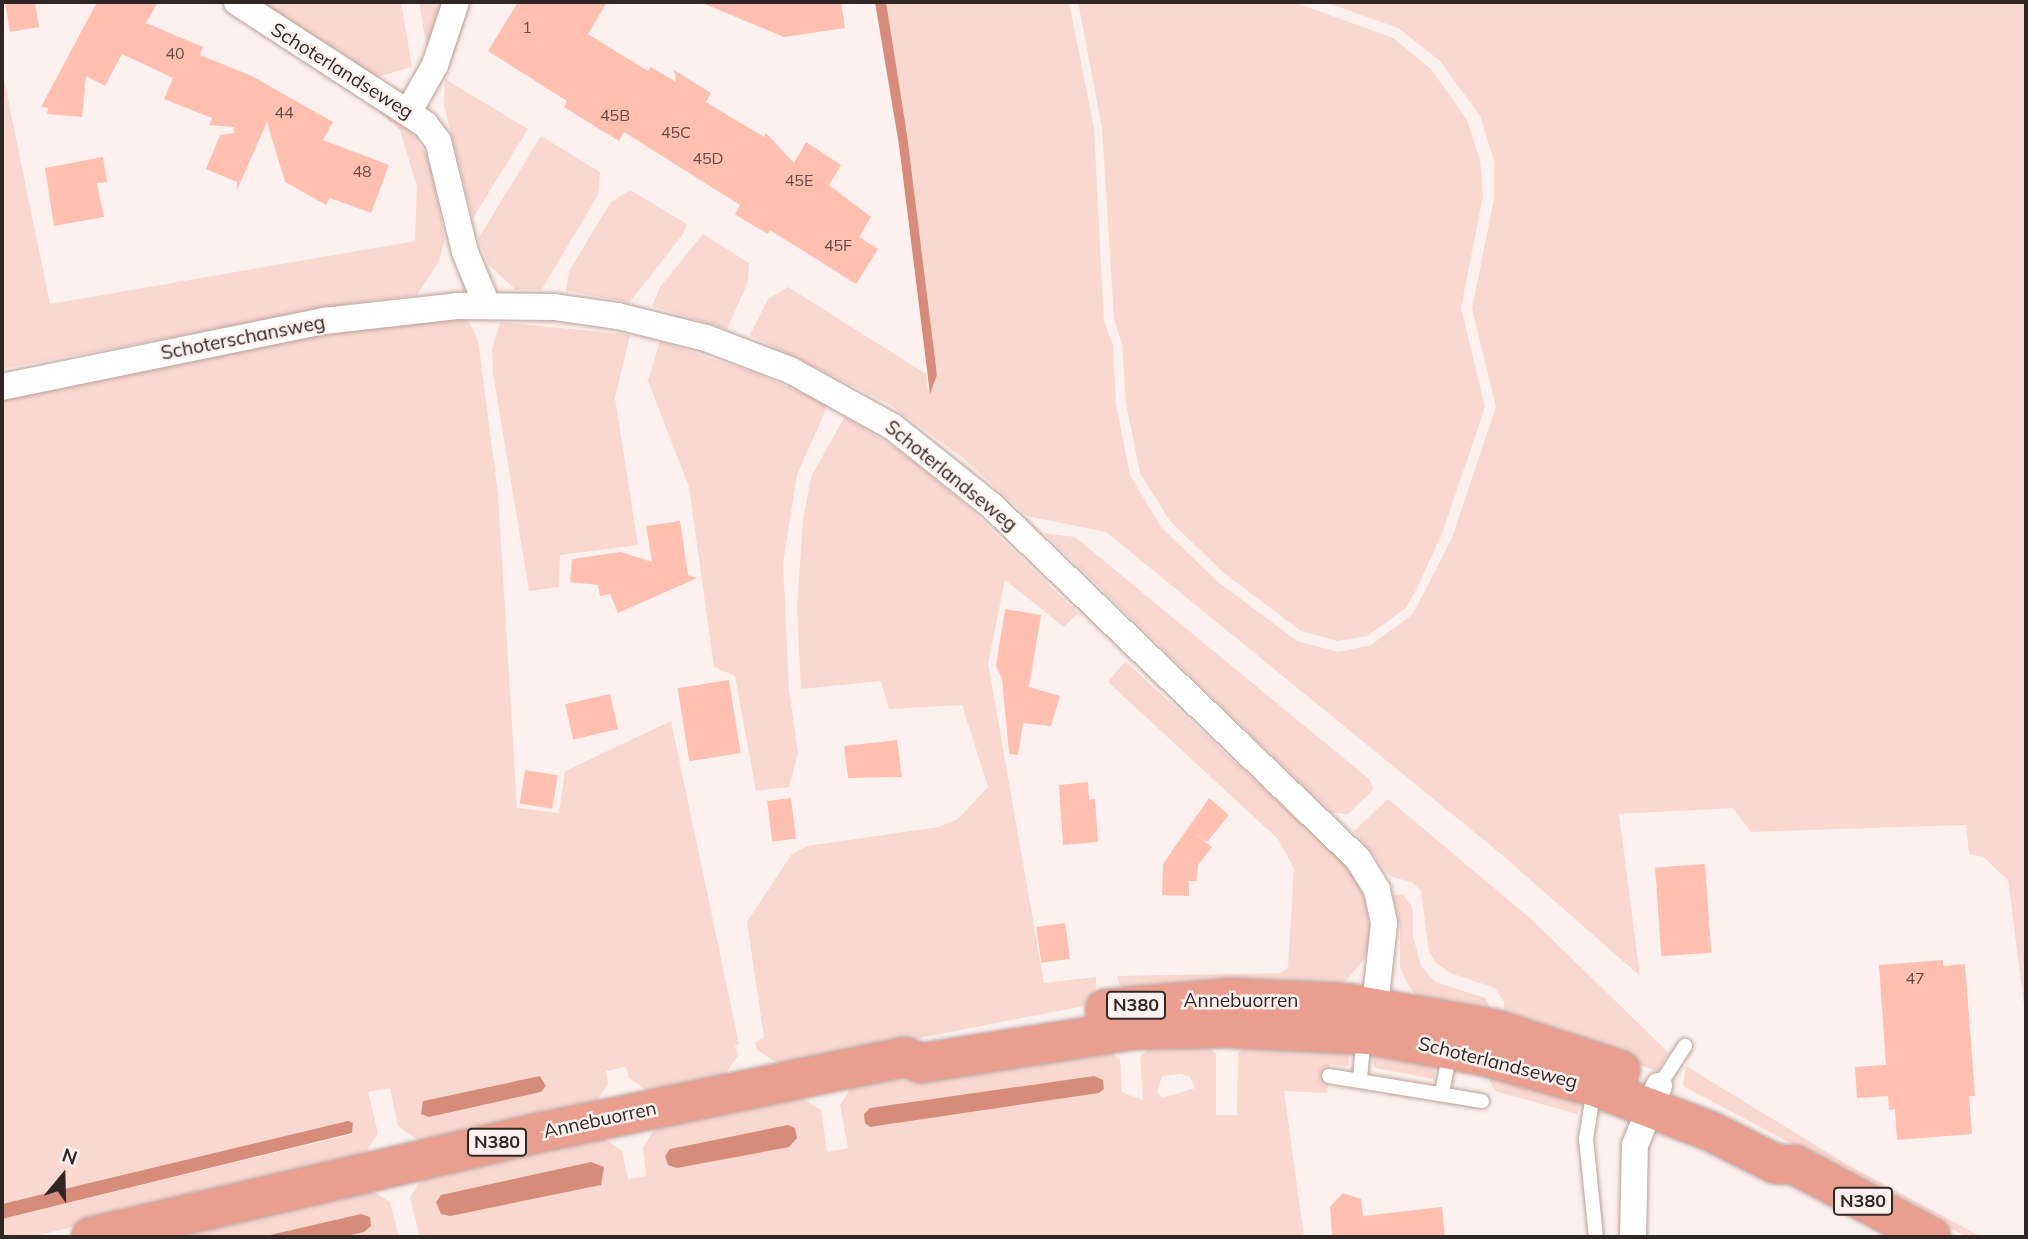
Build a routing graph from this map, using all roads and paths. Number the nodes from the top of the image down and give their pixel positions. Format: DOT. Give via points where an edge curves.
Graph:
graph roads {
  1 [pos="237,2"];
  2 [pos="456,2"];
  3 [pos="409,111"];
  4 [pos="487,305"];
  5 [pos="2,387"];
  6 [pos="1373,1021"];
  7 [pos="1685,1046"];
  8 [pos="1450,1049"];
  9 [pos="1599,1075"];
  10 [pos="1329,1076"];
  11 [pos="1360,1079"];
  12 [pos="1442,1093"];
  13 [pos="1654,1096"];
  14 [pos="1482,1101"];
  15 [pos="91,1237"];
  16 [pos="1596,1237"];
  17 [pos="1633,1237"];
  18 [pos="1931,1237"];
  1 -- 3 [label="street, Schoterlandseweg"];
  2 -- 3 [label="street" via="435,65"];
  3 -- 4 [label="street, Schoterlandseweg" via="438,141 465,251"];
  4 -- 5 [label="street, Schoterschansweg" via="384,311"];
  4 -- 6 [label="street, Schoterlandseweg" via="618,316 740,350 847,399 944,466 1024,536 1358,859 1383,911"];
  6 -- 8 [label="main road, Schoterlandseweg / N380"];
  6 -- 9 [label="main road, Schoterlandseweg / N380" via="1494,1029"];
  6 -- 11 [label="lane" via="1363,1042"];
  6 -- 15 [label="main road, Annebuorren / N380" via="1283,1028 1132,1030 921,1063 905,1057 543,1132"];
  7 -- 13 [label="lane"];
  8 -- 9 [label="main road, Schoterlandseweg / N380"];
  8 -- 12 [label="lane"];
  9 -- 13 [label="main road, Schoterlandseweg / N380"];
  9 -- 16 [label="lane" via="1586,1139"];
  10 -- 11 [label="lane"];
  11 -- 12 [label="lane"];
  12 -- 14 [label="lane"];
  13 -- 17 [label="street" via="1634,1155"];
  13 -- 18 [label="main road, Schoterlandseweg / N380" via="1776,1164 1795,1165"];
}
